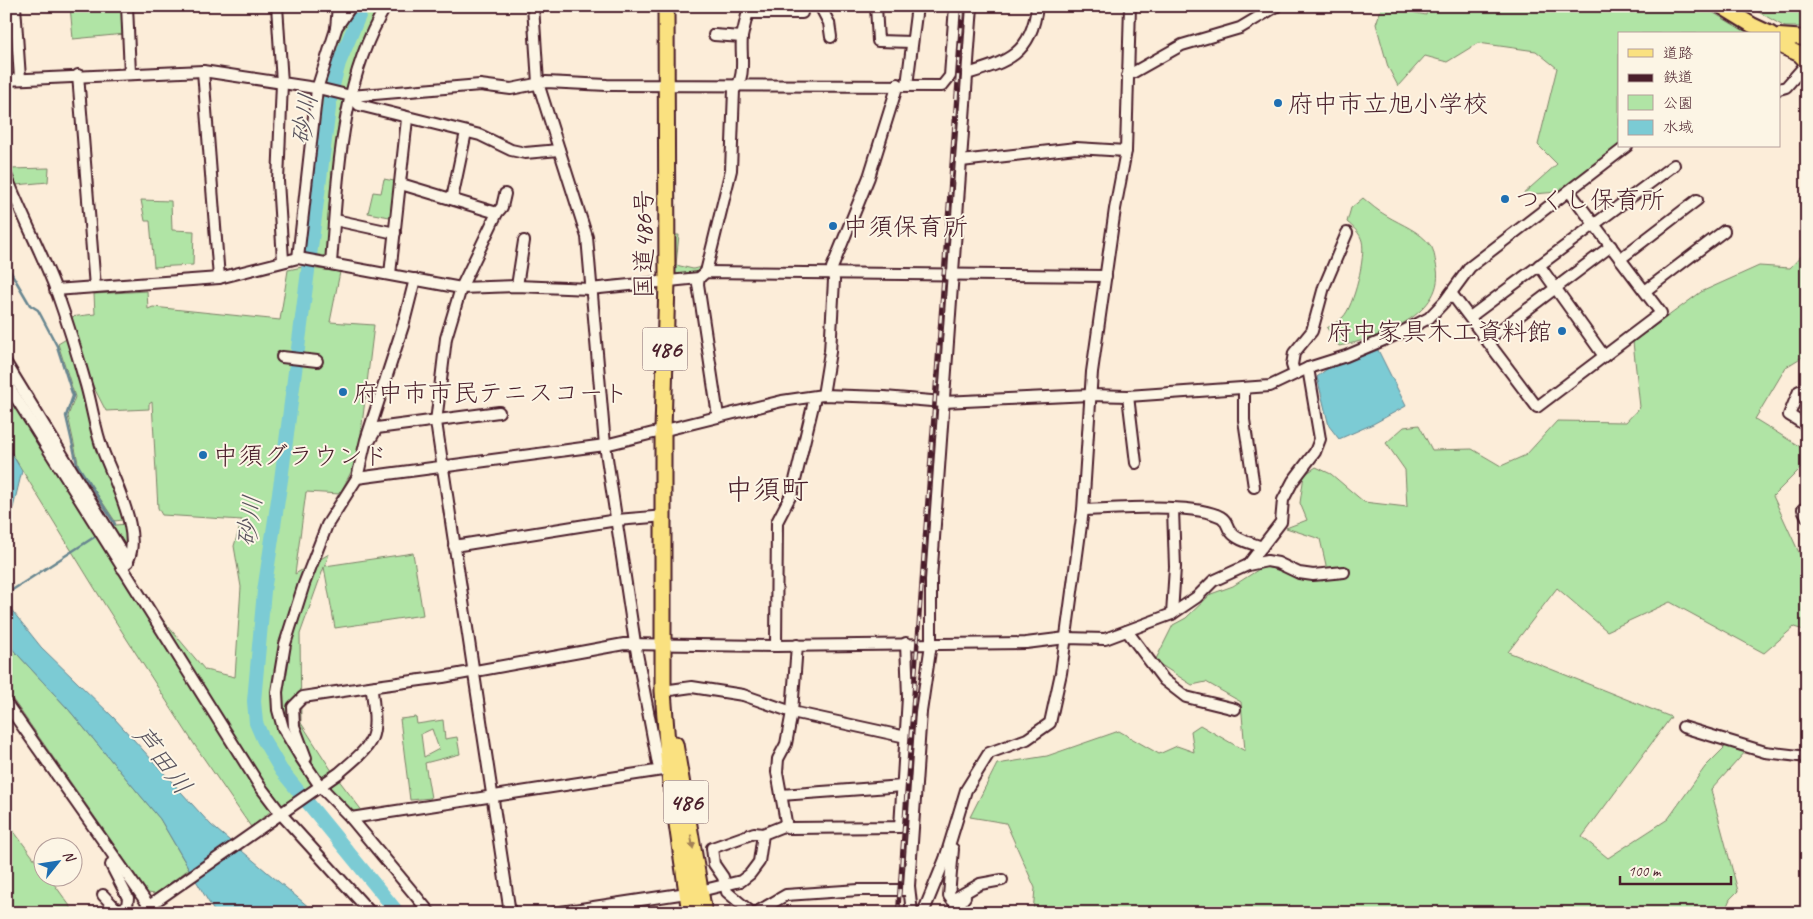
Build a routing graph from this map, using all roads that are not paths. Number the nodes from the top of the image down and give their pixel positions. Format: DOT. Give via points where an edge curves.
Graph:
graph roads {
  1 [pos="15,6"];
  2 [pos="126,6"];
  3 [pos="277,6"];
  4 [pos="338,6"];
  5 [pos="351,6"];
  6 [pos="386,6"];
  7 [pos="533,6"];
  8 [pos="666,6"];
  9 [pos="820,6"];
  10 [pos="876,6"];
  11 [pos="917,6"];
  12 [pos="955,6"];
  13 [pos="972,6"];
  14 [pos="1037,6"];
  15 [pos="1130,6"];
  16 [pos="1277,6"];
  17 [pos="1721,6"];
  18 [pos="749,10"];
  19 [pos="802,13"];
  20 [pos="336,29"];
  21 [pos="1767,32"];
  22 [pos="714,35"];
  23 [pos="1780,36"];
  24 [pos="742,37"];
  25 [pos="831,37"];
  26 [pos="1807,38"];
  27 [pos="912,42"];
  28 [pos="1780,45"];
  29 [pos="1807,62"];
  30 [pos="204,71"];
  31 [pos="130,73"];
  32 [pos="967,74"];
  33 [pos="78,75"];
  34 [pos="1127,76"];
  35 [pos="20,78"];
  36 [pos="6,80"];
  37 [pos="282,83"];
  38 [pos="538,83"];
  39 [pos="666,84"];
  40 [pos="740,84"];
  41 [pos="902,85"];
  42 [pos="319,89"];
  43 [pos="1780,89"];
  44 [pos="352,96"];
  45 [pos="407,118"];
  46 [pos="466,132"];
  47 [pos="1624,148"];
  48 [pos="559,150"];
  49 [pos="1126,152"];
  50 [pos="961,161"];
  51 [pos="1674,166"];
  52 [pos="6,175"];
  53 [pos="401,184"];
  54 [pos="1570,191"];
  55 [pos="505,194"];
  56 [pos="452,199"];
  57 [pos="1697,200"];
  58 [pos="497,213"];
  59 [pos="335,220"];
  60 [pos="1594,224"];
  61 [pos="1724,231"];
  62 [pos="395,233"];
  63 [pos="1347,233"];
  64 [pos="524,241"];
  65 [pos="1611,246"];
  66 [pos="298,258"];
  67 [pos="1620,259"];
  68 [pos="283,260"];
  69 [pos="332,263"];
  70 [pos="1539,265"];
  71 [pos="833,273"];
  72 [pos="390,274"];
  73 [pos="703,275"];
  74 [pos="952,276"];
  75 [pos="1106,276"];
  76 [pos="219,278"];
  77 [pos="415,279"];
  78 [pos="667,281"];
  79 [pos="516,286"];
  80 [pos="95,287"];
  81 [pos="461,288"];
  82 [pos="1556,288"];
  83 [pos="590,289"];
  84 [pos="55,290"];
  85 [pos="1644,291"];
  86 [pos="1451,292"];
  87 [pos="1470,317"];
  88 [pos="1487,340"];
  89 [pos="1604,356"];
  90 [pos="282,357"];
  91 [pos="317,361"];
  92 [pos="6,363"];
  93 [pos="1308,368"];
  94 [pos="1295,374"];
  95 [pos="6,382"];
  96 [pos="1244,388"];
  97 [pos="1807,389"];
  98 [pos="1090,395"];
  99 [pos="819,396"];
  100 [pos="1128,396"];
  101 [pos="943,402"];
  102 [pos="498,412"];
  103 [pos="718,416"];
  104 [pos="436,422"];
  105 [pos="1807,426"];
  106 [pos="663,431"];
  107 [pos="366,440"];
  108 [pos="605,445"];
  109 [pos="1136,462"];
  110 [pos="442,466"];
  111 [pos="357,478"];
  112 [pos="1254,487"];
  113 [pos="1807,508"];
  114 [pos="1173,509"];
  115 [pos="1083,510"];
  116 [pos="664,516"];
  117 [pos="1807,517"];
  118 [pos="617,520"];
  119 [pos="454,546"];
  120 [pos="1262,547"];
  121 [pos="125,565"];
  122 [pos="1248,566"];
  123 [pos="1344,572"];
  124 [pos="1172,614"];
  125 [pos="1127,631"];
  126 [pos="1066,638"];
  127 [pos="636,643"];
  128 [pos="663,643"];
  129 [pos="906,643"];
  130 [pos="931,644"];
  131 [pos="797,645"];
  132 [pos="776,646"];
  133 [pos="473,670"];
  134 [pos="376,686"];
  135 [pos="663,691"];
  136 [pos="6,703"];
  137 [pos="1236,709"];
  138 [pos="792,712"];
  139 [pos="1683,727"];
  140 [pos="906,737"];
  141 [pos="1807,756"];
  142 [pos="675,768"];
  143 [pos="903,786"];
  144 [pos="317,788"];
  145 [pos="492,795"];
  146 [pos="781,795"];
  147 [pos="280,814"];
  148 [pos="351,818"];
  149 [pos="783,826"];
  150 [pos="763,834"];
  151 [pos="952,838"];
  152 [pos="116,858"];
  153 [pos="1002,880"];
  154 [pos="724,884"];
  155 [pos="909,890"];
  156 [pos="694,892"];
  157 [pos="965,894"];
  158 [pos="103,895"];
  159 [pos="153,907"];
  160 [pos="927,911"];
  161 [pos="119,912"];
  162 [pos="432,912"];
  163 [pos="371,913"];
  164 [pos="510,913"];
  165 [pos="554,913"];
  166 [pos="690,913"];
  167 [pos="704,913"];
  168 [pos="753,913"];
  169 [pos="912,913"];
  170 [pos="951,913"];
  1 -- 35 [label="street"];
  2 -- 31 [label="street"];
  3 -- 37 [label="street"];
  4 -- 20 [label="street"];
  5 -- 20 [label="street"];
  6 -- 44 [label="street" via="365,49"];
  7 -- 38 [label="street"];
  8 -- 39 [label="highway, 国道486号 / 486"];
  9 -- 25 [label="street" via="829,23"];
  10 -- 27 [label="street" via="878,41"];
  11 -- 27 [label="street"];
  12 -- 41 [label="street" via="950,76 942,86"];
  13 -- 32 [label="street"];
  14 -- 32 [label="street" via="1035,24 1015,56 1002,64"];
  15 -- 34 [label="street"];
  16 -- 34 [label="street" via="1240,28 1182,45"];
  17 -- 21 [label="main road"];
  18 -- 19 [label="street"];
  18 -- 24 [label="street"];
  20 -- 42 [label="street"];
  22 -- 24 [label="street"];
  23 -- 26 [label="main road"];
  24 -- 40 [label="street"];
  27 -- 41 [label="street"];
  28 -- 29 [label="main road" via="1799,54"];
  29 -- 43 [label="street" via="1786,87"];
  30 -- 31 [label="street"];
  30 -- 37 [label="street"];
  30 -- 76 [label="street"];
  31 -- 33 [label="street"];
  32 -- 50 [label="street"];
  33 -- 35 [label="street"];
  33 -- 80 [label="street"];
  34 -- 49 [label="street"];
  35 -- 36 [label="street"];
  37 -- 42 [label="street"];
  37 -- 68 [label="street" via="278,181"];
  38 -- 39 [label="street"];
  38 -- 44 [label="street" via="511,89 480,84"];
  38 -- 48 [label="street"];
  39 -- 40 [label="street"];
  39 -- 78 [label="highway, 国道486号 / 486"];
  40 -- 41 [label="street"];
  40 -- 73 [label="street" via="734,90 731,170"];
  41 -- 71 [label="street" via="832,268"];
  42 -- 44 [label="street"];
  42 -- 66 [label="street"];
  44 -- 45 [label="street" via="359,106"];
  44 -- 59 [label="street" via="342,143"];
  45 -- 46 [label="street"];
  45 -- 53 [label="street"];
  46 -- 48 [label="street" via="525,153"];
  46 -- 56 [label="street"];
  47 -- 54 [label="street"];
  48 -- 83 [label="street" via="587,237"];
  49 -- 50 [label="street" via="1076,148"];
  49 -- 75 [label="street"];
  50 -- 74 [label="street"];
  51 -- 60 [label="street"];
  52 -- 84 [label="street"];
  53 -- 56 [label="street"];
  53 -- 62 [label="street"];
  54 -- 60 [label="street"];
  54 -- 86 [label="street" via="1470,267"];
  55 -- 58 [label="street"];
  56 -- 58 [label="street"];
  57 -- 67 [label="street"];
  58 -- 81 [label="street"];
  59 -- 62 [label="street"];
  59 -- 69 [label="street"];
  60 -- 65 [label="street"];
  60 -- 70 [label="street"];
  61 -- 85 [label="street"];
  62 -- 72 [label="street"];
  63 -- 94 [label="street" via="1324,287 1312,331 1294,354 1292,365"];
  64 -- 79 [label="street"];
  65 -- 67 [label="street"];
  65 -- 82 [label="street"];
  66 -- 68 [label="street"];
  66 -- 69 [label="street"];
  67 -- 85 [label="street"];
  68 -- 76 [label="street"];
  69 -- 72 [label="street"];
  70 -- 82 [label="street"];
  70 -- 87 [label="street"];
  71 -- 73 [label="street"];
  71 -- 74 [label="street"];
  71 -- 99 [label="street" via="830,352"];
  72 -- 77 [label="street"];
  73 -- 78 [label="street"];
  73 -- 103 [label="street" via="698,284"];
  74 -- 75 [label="street"];
  74 -- 101 [label="street"];
  75 -- 98 [label="street"];
  76 -- 80 [label="street"];
  77 -- 81 [label="street"];
  77 -- 107 [label="street"];
  78 -- 83 [label="street"];
  78 -- 106 [label="highway, 国道486号 / 486"];
  79 -- 81 [label="street"];
  79 -- 83 [label="street"];
  80 -- 84 [label="street"];
  81 -- 104 [label="street" via="446,338"];
  82 -- 88 [label="street"];
  82 -- 89 [label="street"];
  83 -- 108 [label="street"];
  84 -- 121 [label="street" via="103,451 119,485 132,552"];
  85 -- 89 [label="street" via="1661,313"];
  86 -- 87 [label="street"];
  86 -- 93 [label="street" via="1429,318 1346,356"];
  87 -- 88 [label="street"];
  88 -- 89 [label="street" via="1537,407"];
  90 -- 91 [label="street"];
  92 -- 121 [label="street"];
  93 -- 94 [label="street"];
  93 -- 120 [label="street" via="1320,439 1283,500 1281,522"];
  94 -- 96 [label="street" via="1270,386"];
  95 -- 121 [label="street"];
  96 -- 100 [label="street"];
  96 -- 112 [label="street" via="1244,420"];
  97 -- 105 [label="street" via="1799,391 1790,414"];
  98 -- 100 [label="street"];
  98 -- 101 [label="street"];
  98 -- 115 [label="street"];
  99 -- 101 [label="street"];
  99 -- 103 [label="street"];
  99 -- 132 [label="street" via="792,492 777,522"];
  100 -- 109 [label="street"];
  101 -- 130 [label="street" via="931,580"];
  102 -- 104 [label="street"];
  103 -- 106 [label="street"];
  104 -- 107 [label="street" via="377,428"];
  104 -- 110 [label="street"];
  106 -- 108 [label="street"];
  106 -- 116 [label="highway, 国道486号 / 486"];
  107 -- 111 [label="street"];
  108 -- 110 [label="street"];
  108 -- 118 [label="street"];
  110 -- 111 [label="street"];
  110 -- 119 [label="street"];
  111 -- 144 [label="street" via="327,525 304,584 285,644 277,692 283,728"];
  113 -- 117 [label="street" via="1803,509"];
  114 -- 115 [label="street"];
  114 -- 120 [label="street" via="1196,509 1220,516 1235,537"];
  114 -- 124 [label="street" via="1175,567"];
  115 -- 126 [label="street"];
  116 -- 118 [label="street"];
  116 -- 128 [label="highway, 国道486号 / 486"];
  118 -- 119 [label="street"];
  118 -- 127 [label="street"];
  119 -- 133 [label="street"];
  120 -- 122 [label="street"];
  121 -- 147 [label="street" via="259,785"];
  122 -- 123 [label="street" via="1267,561 1298,573"];
  122 -- 124 [label="street" via="1213,581"];
  124 -- 125 [label="street"];
  125 -- 126 [label="street" via="1105,639"];
  125 -- 137 [label="street" via="1164,680 1186,697"];
  126 -- 130 [label="street" via="1026,643"];
  126 -- 151 [label="street" via="1050,723 1027,739 989,753 966,790"];
  127 -- 128 [label="street"];
  127 -- 133 [label="street"];
  127 -- 142 [label="street" via="658,764"];
  128 -- 132 [label="street"];
  128 -- 135 [label="highway, 国道486号 / 486"];
  129 -- 130 [label="street"];
  129 -- 131 [label="street"];
  129 -- 140 [label="street"];
  130 -- 155 [label="street" via="921,712"];
  131 -- 132 [label="street"];
  131 -- 138 [label="street"];
  133 -- 134 [label="street"];
  133 -- 145 [label="street"];
  134 -- 144 [label="street" via="372,690 376,721 374,735 366,751"];
  134 -- 144 [label="street" via="303,697 293,707 294,726"];
  135 -- 138 [label="street" via="692,687 742,695"];
  135 -- 142 [label="highway, 国道486号 / 486"];
  136 -- 152 [label="street"];
  138 -- 140 [label="street"];
  138 -- 146 [label="street" via="786,744 778,759"];
  139 -- 141 [label="street" via="1765,752"];
  140 -- 143 [label="street"];
  142 -- 145 [label="street"];
  142 -- 156 [label="highway, 国道486号 / 486"];
  143 -- 146 [label="street"];
  143 -- 149 [label="street" via="900,827"];
  144 -- 147 [label="street"];
  144 -- 148 [label="street"];
  145 -- 148 [label="street"];
  145 -- 164 [label="street"];
  146 -- 149 [label="street" via="786,822"];
  147 -- 159 [label="street"];
  147 -- 163 [label="street"];
  148 -- 162 [label="street"];
  149 -- 150 [label="street"];
  150 -- 154 [label="street" via="759,862 750,874 741,881"];
  150 -- 154 [label="street" via="754,833 712,848 714,864"];
  151 -- 157 [label="street" via="949,896 952,900"];
  151 -- 160 [label="street"];
  152 -- 159 [label="street"];
  152 -- 161 [label="street" via="112,865 128,898 127,906"];
  153 -- 157 [label="street" via="980,884"];
  154 -- 156 [label="street"];
  154 -- 168 [label="street" via="727,892"];
  155 -- 168 [label="street" via="786,894"];
  155 -- 169 [label="street"];
  156 -- 165 [label="street"];
  156 -- 166 [label="highway, 国道486号 / 486"];
  156 -- 167 [label="highway, 国道486号 / 486"];
  157 -- 170 [label="street"];
  158 -- 161 [label="street"];
}
